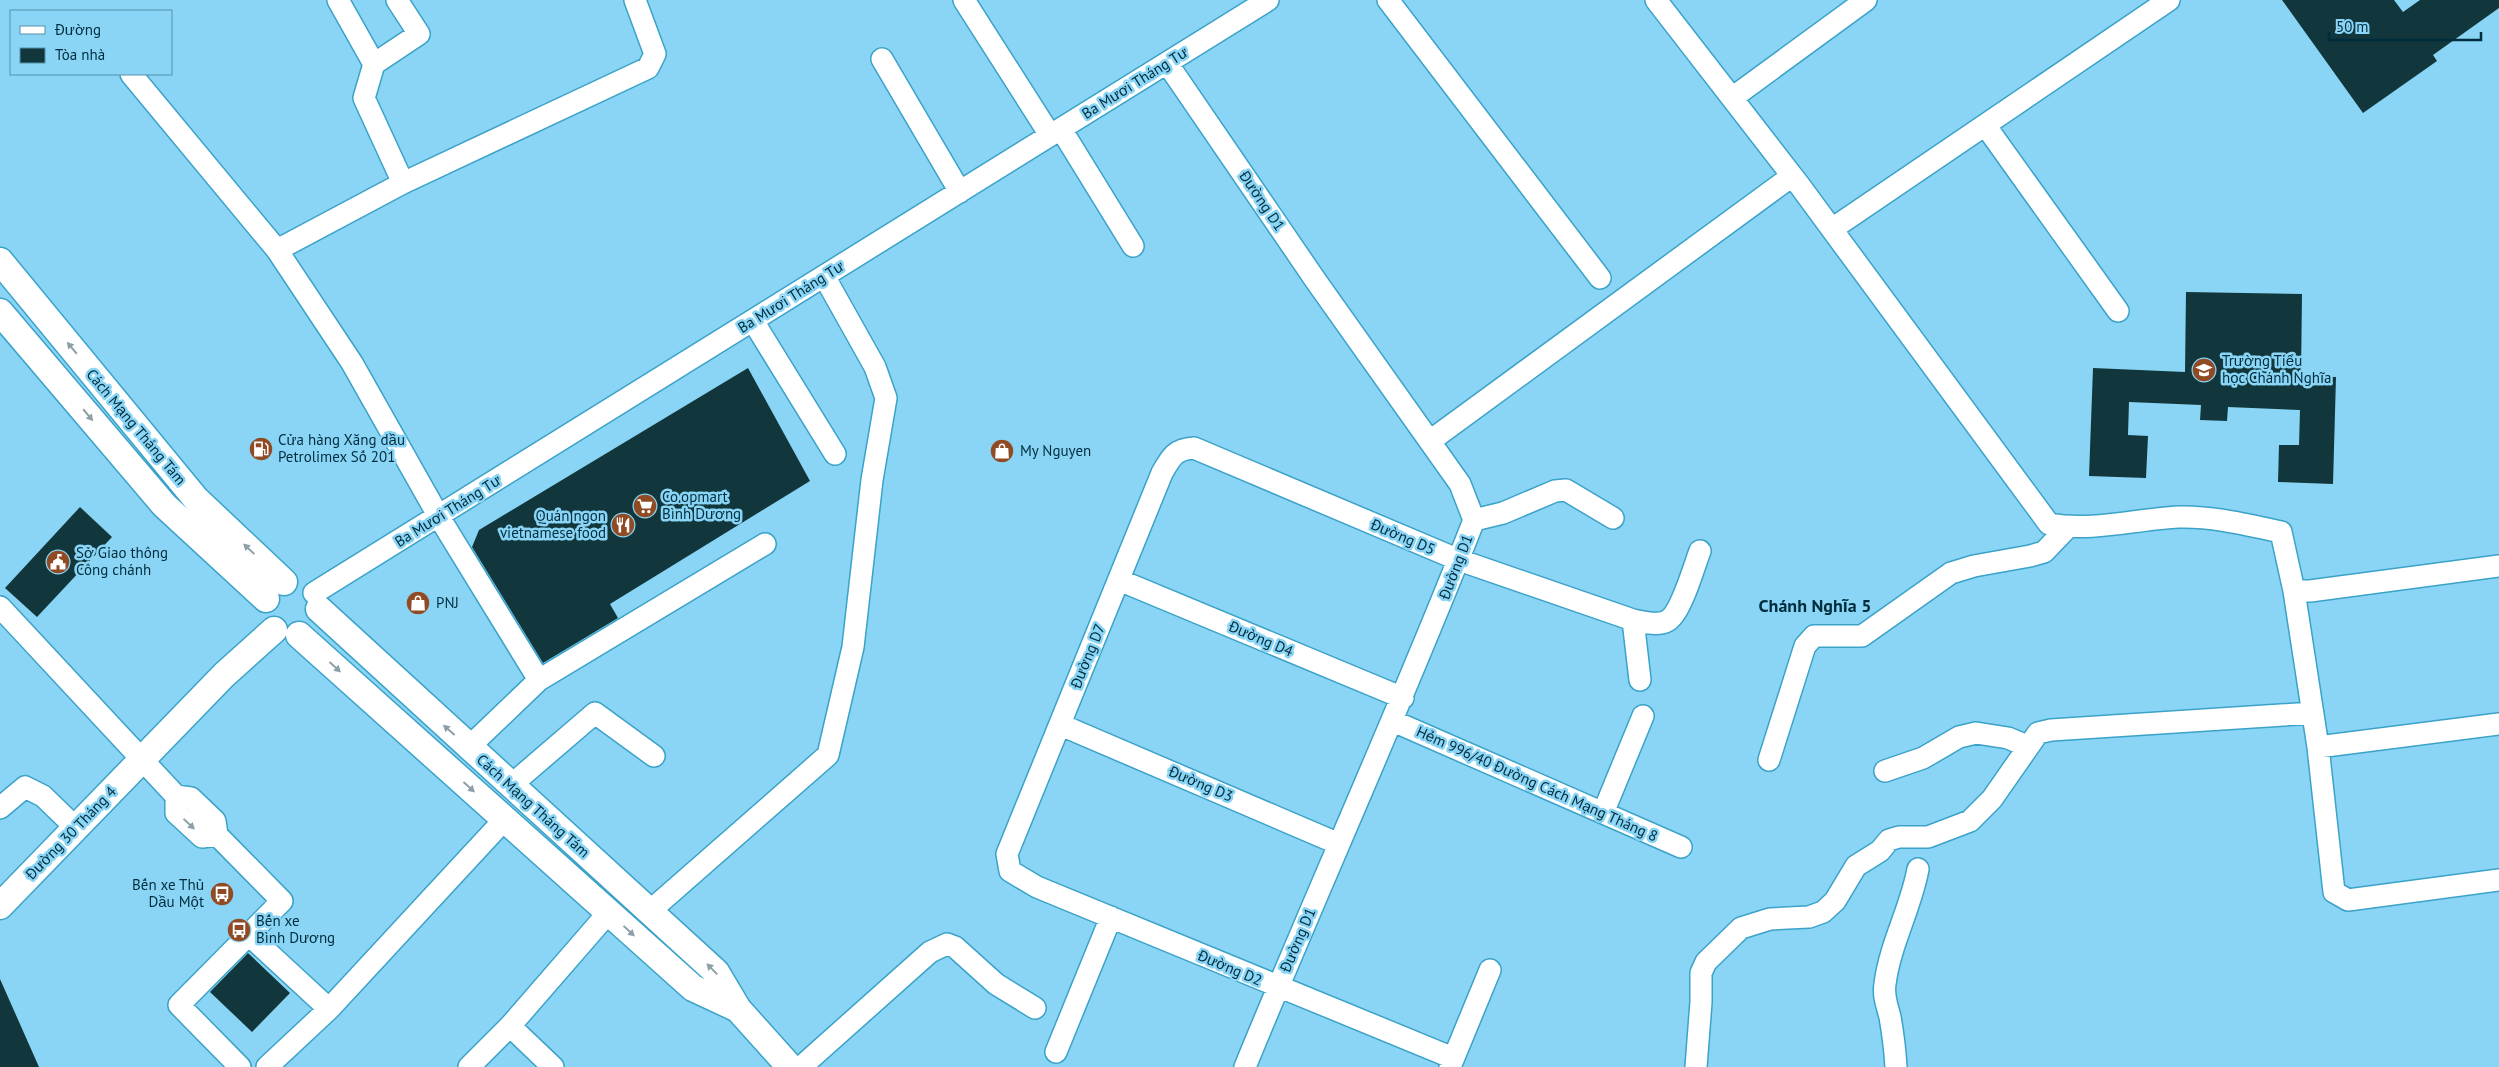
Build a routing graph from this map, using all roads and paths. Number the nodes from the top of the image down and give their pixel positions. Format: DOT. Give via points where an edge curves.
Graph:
graph roads {
  1 [pos="338,0"];
  2 [pos="397,0"];
  3 [pos="635,0"];
  4 [pos="964,0"];
  5 [pos="1388,0"];
  6 [pos="1656,0"];
  7 [pos="1866,0"];
  8 [pos="2169,0"];
  9 [pos="1257,3"];
  10 [pos="882,59"];
  11 [pos="374,64"];
  12 [pos="1167,64"];
  13 [pos="132,75"];
  14 [pos="1732,98"];
  15 [pos="1985,125"];
  16 [pos="1056,132"];
  17 [pos="1792,176"];
  18 [pos="403,183"];
  19 [pos="960,192"];
  20 [pos="1832,229"];
  21 [pos="1133,246"];
  22 [pos="277,250"];
  23 [pos="0,261"];
  24 [pos="824,276"];
  25 [pos="1600,278"];
  26 [pos="0,312"];
  27 [pos="2118,312"];
  28 [pos="753,321"];
  29 [pos="1430,441"];
  30 [pos="1183,448"];
  31 [pos="835,454"];
  32 [pos="439,517"];
  33 [pos="1613,518"];
  34 [pos="1474,520"];
  35 [pos="2068,527"];
  36 [pos="765,544"];
  37 [pos="1700,551"];
  38 [pos="1458,560"];
  39 [pos="2499,566"];
  40 [pos="1119,580"];
  41 [pos="275,590"];
  42 [pos="2294,591"];
  43 [pos="316,601"];
  44 [pos="0,607"];
  45 [pos="1633,620"];
  46 [pos="287,632"];
  47 [pos="539,680"];
  48 [pos="1640,680"];
  49 [pos="1403,698"];
  50 [pos="2313,713"];
  51 [pos="1643,716"];
  52 [pos="1393,721"];
  53 [pos="2499,724"];
  54 [pos="1061,725"];
  55 [pos="2027,746"];
  56 [pos="469,747"];
  57 [pos="2318,747"];
  58 [pos="654,756"];
  59 [pos="142,760"];
  60 [pos="1769,760"];
  61 [pos="1885,771"];
  62 [pos="510,786"];
  63 [pos="0,808"];
  64 [pos="1602,813"];
  65 [pos="505,819"];
  66 [pos="76,828"];
  67 [pos="1339,844"];
  68 [pos="1680,848"];
  69 [pos="1918,869"];
  70 [pos="1010,871"];
  71 [pos="2499,880"];
  72 [pos="0,906"];
  73 [pos="650,911"];
  74 [pos="609,912"];
  75 [pos="1111,917"];
  76 [pos="250,936"];
  77 [pos="1490,970"];
  78 [pos="1278,988"];
  79 [pos="1035,1008"];
  80 [pos="329,1009"];
  81 [pos="738,1009"];
  82 [pos="510,1026"];
  83 [pos="1056,1052"];
  84 [pos="1451,1063"];
  85 [pos="240,1067"];
  86 [pos="267,1067"];
  87 [pos="469,1067"];
  88 [pos="553,1067"];
  89 [pos="790,1067"];
  90 [pos="801,1067"];
  91 [pos="1245,1067"];
  92 [pos="1696,1067"];
  93 [pos="1896,1067"];
  1 -- 11 [label="street"];
  2 -- 11 [label="street" via="419,34"];
  3 -- 18 [label="street" via="655,54 648,68"];
  4 -- 16 [label="street"];
  5 -- 25 [label="street"];
  6 -- 14 [label="street"];
  7 -- 14 [label="street"];
  8 -- 15 [label="street"];
  9 -- 12 [label="street, Ba Mươi Tháng Tư"];
  10 -- 19 [label="street"];
  11 -- 18 [label="street" via="364,98"];
  12 -- 16 [label="street, Ba Mươi Tháng Tư"];
  12 -- 29 [label="street, Đường D1"];
  13 -- 22 [label="street"];
  14 -- 17 [label="street"];
  15 -- 20 [label="street"];
  15 -- 27 [label="street"];
  16 -- 19 [label="street, Ba Mươi Tháng Tư"];
  16 -- 21 [label="street"];
  17 -- 20 [label="street"];
  17 -- 29 [label="street"];
  18 -- 22 [label="street"];
  19 -- 24 [label="street, Ba Mươi Tháng Tư"];
  20 -- 35 [label="street" via="2049,524"];
  22 -- 32 [label="street" via="352,363"];
  41 -- 23 [label="main road, Cách Mạng Tháng Tám, one-way"];
  24 -- 28 [label="street, Ba Mươi Tháng Tư"];
  24 -- 73 [label="street" via="875,367 886,398 872,480 853,647 828,755"];
  26 -- 41 [label="main road, Cách Mạng Tháng Tám, one-way" via="164,505"];
  28 -- 31 [label="street"];
  28 -- 32 [label="street, Ba Mươi Tháng Tư"];
  29 -- 34 [label="street, Đường D1" via="1460,484"];
  30 -- 38 [label="street, Đường D5" via="1194,448"];
  30 -- 40 [label="street, Đường D7" via="1174,452 1162,473"];
  32 -- 43 [label="street, Ba Mươi Tháng Tư"];
  32 -- 47 [label="street"];
  33 -- 34 [label="street" via="1566,490 1556,490 1503,513"];
  34 -- 38 [label="street, Đường D1"];
  35 -- 42 [label="street" via="2180,517 2240,523 2281,532"];
  35 -- 60 [label="street" via="2044,552 1951,574 1862,636 1814,636 1804,646"];
  36 -- 47 [label="street"];
  37 -- 45 [label="street, Đường D5" via="1676,612 1667,621"];
  38 -- 45 [label="street, Đường D5"];
  38 -- 49 [label="street, Đường D1"];
  39 -- 42 [label="street"];
  40 -- 49 [label="street, Đường D4"];
  40 -- 54 [label="street, Đường D7"];
  41 -- 43 [label="main road" via="301,583"];
  41 -- 46 [label="main road" via="265,616"];
  42 -- 50 [label="street"];
  43 -- 46 [label="main road" via="313,625"];
  56 -- 43 [label="main road, Cách Mạng Tháng Tám, one-way"];
  44 -- 59 [label="street"];
  45 -- 48 [label="street"];
  46 -- 59 [label="main road" via="224,675"];
  46 -- 65 [label="main road, Cách Mạng Tháng Tám, one-way"];
  47 -- 56 [label="street"];
  49 -- 52 [label="street, Đường D1"];
  50 -- 55 [label="street" via="2051,730 2038,733"];
  50 -- 57 [label="street"];
  51 -- 64 [label="street"];
  52 -- 64 [label="street, Hẻm 996/40 Đường Cách Mạng Tháng 8"];
  52 -- 67 [label="street, Đường D1"];
  53 -- 57 [label="street"];
  54 -- 67 [label="street, Đường D3"];
  54 -- 70 [label="street, Đường D7" via="1007,854"];
  55 -- 61 [label="street" via="2008,738 1976,733 1959,737 1923,758"];
  55 -- 92 [label="street" via="1992,799 1970,820 1928,837 1889,840 1880,851 1856,866 1835,901 1823,912 1809,917 1770,919 1741,928 1706,962 1701,972 1702,1002"];
  56 -- 62 [label="main road, Cách Mạng Tháng Tám"];
  57 -- 71 [label="street" via="2334,892 2348,900"];
  58 -- 62 [label="street" via="595,713"];
  59 -- 66 [label="main road, Đường 30 Tháng 4"];
  59 -- 76 [label="street" via="176,796 176,812 202,837 217,835 282,902"];
  62 -- 73 [label="main road, Cách Mạng Tháng Tám"];
  63 -- 66 [label="street" via="25,787 43,796"];
  64 -- 68 [label="street, Hẻm 996/40 Đường Cách Mạng Tháng 8"];
  65 -- 74 [label="main road, Cách Mạng Tháng Tám"];
  65 -- 80 [label="street"];
  66 -- 72 [label="main road, Đường 30 Tháng 4"];
  67 -- 78 [label="street, Đường D1"];
  69 -- 93 [label="street" via="1914,894 1885,984 1884,1000 1890,1016"];
  70 -- 75 [label="street, Đường D2" via="1037,887"];
  81 -- 73 [label="main road, Cách Mạng Tháng Tám, one-way" via="716,972"];
  74 -- 81 [label="main road, Cách Mạng Tháng Tám, one-way" via="693,988"];
  74 -- 82 [label="street"];
  75 -- 78 [label="street, Đường D2"];
  75 -- 83 [label="street"];
  76 -- 80 [label="street"];
  76 -- 85 [label="street" via="179,1005"];
  77 -- 84 [label="street"];
  78 -- 84 [label="street, Đường D2"];
  78 -- 91 [label="street, Đường D1"];
  79 -- 90 [label="street" via="996,984 947,944 930,952"];
  80 -- 86 [label="street"];
  81 -- 89 [label="main road, Cách Mạng Tháng Tám"];
  82 -- 87 [label="street"];
  82 -- 88 [label="street"];
}
